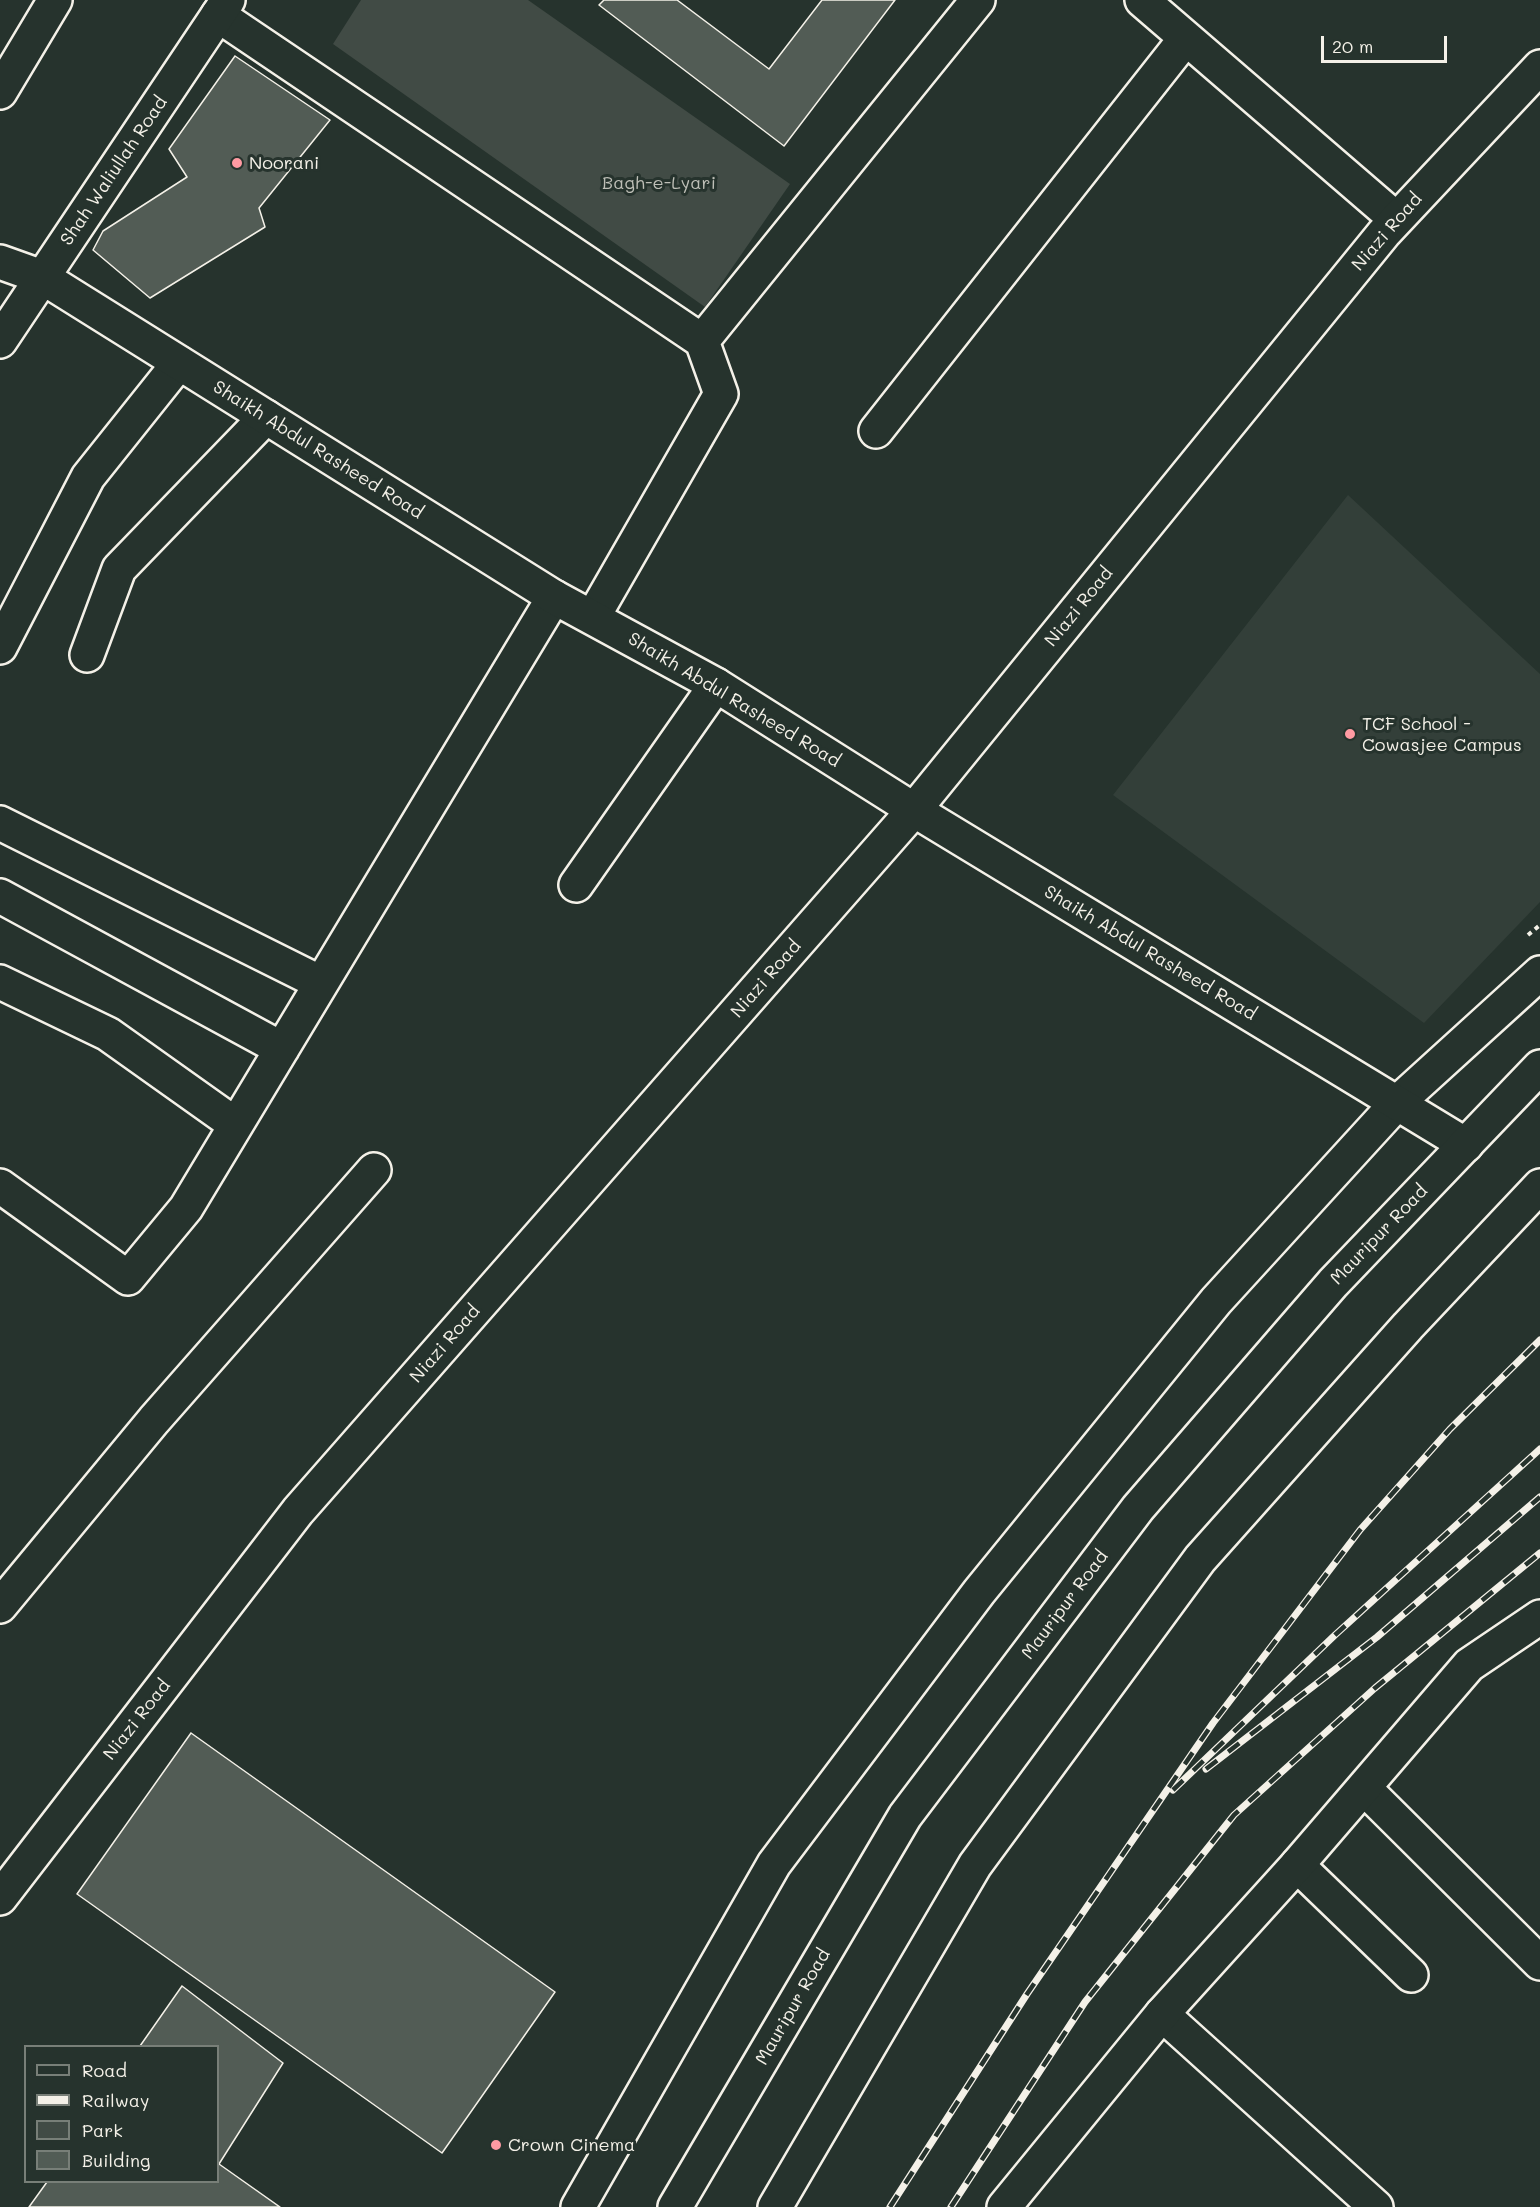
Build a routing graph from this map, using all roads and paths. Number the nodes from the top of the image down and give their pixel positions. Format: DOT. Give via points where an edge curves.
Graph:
graph roads {
  1 [pos="55,0"];
  2 [pos="978,0"];
  3 [pos="1142,0"];
  4 [pos="223,8"];
  5 [pos="1186,38"];
  6 [pos="1540,67"];
  7 [pos="0,92"];
  8 [pos="1396,219"];
  9 [pos="0,262"];
  10 [pos="42,278"];
  11 [pos="702,340"];
  12 [pos="0,341"];
  13 [pos="179,363"];
  14 [pos="266,417"];
  15 [pos="876,431"];
  16 [pos="554,597"];
  17 [pos="593,617"];
  18 [pos="0,647"];
  19 [pos="87,655"];
  20 [pos="716,685"];
  21 [pos="914,810"];
  22 [pos="0,823"];
  23 [pos="576,885"];
  24 [pos="0,896"];
  25 [pos="1540,972"];
  26 [pos="0,982"];
  27 [pos="321,983"];
  28 [pos="282,1048"];
  29 [pos="1540,1067"];
  30 [pos="1397,1103"];
  31 [pos="236,1125"];
  32 [pos="1466,1145"];
  33 [pos="374,1170"];
  34 [pos="0,1186"];
  35 [pos="1540,1186"];
  36 [pos="0,1606"];
  37 [pos="1540,1617"];
  38 [pos="1364,1788"];
  39 [pos="1298,1865"];
  40 [pos="0,1898"];
  41 [pos="1540,1963"];
  42 [pos="1411,1975"];
  43 [pos="1162,2014"];
  44 [pos="578,2207"];
  45 [pos="675,2207"];
  46 [pos="775,2207"];
  47 [pos="1004,2207"];
  48 [pos="1376,2207"];
  1 -- 7 [label="main road"];
  2 -- 11 [label="main road"];
  3 -- 5 [label="main road"];
  4 -- 10 [label="main road, Shah Waliullah Road"];
  4 -- 11 [label="main road"];
  5 -- 8 [label="main road"];
  5 -- 15 [label="main road"];
  6 -- 8 [label="main road, Niazi Road"];
  8 -- 21 [label="main road, Niazi Road"];
  9 -- 10 [label="main road, Shaikh Abdul Rasheed Road"];
  10 -- 12 [label="main road, Shah Waliullah Road"];
  10 -- 13 [label="main road, Shaikh Abdul Rasheed Road"];
  11 -- 17 [label="main road" via="722,394"];
  13 -- 14 [label="main road, Shaikh Abdul Rasheed Road"];
  13 -- 18 [label="main road" via="88,477"];
  14 -- 16 [label="main road, Shaikh Abdul Rasheed Road"];
  14 -- 19 [label="main road" via="119,569"];
  16 -- 17 [label="main road, Shaikh Abdul Rasheed Road"];
  16 -- 27 [label="main road"];
  17 -- 20 [label="main road, Shaikh Abdul Rasheed Road"];
  20 -- 21 [label="main road, Shaikh Abdul Rasheed Road"];
  20 -- 23 [label="main road"];
  21 -- 30 [label="main road, Shaikh Abdul Rasheed Road"];
  21 -- 40 [label="main road, Niazi Road" via="298,1511"];
  22 -- 27 [label="main road"];
  24 -- 28 [label="main road"];
  25 -- 30 [label="main road"];
  26 -- 31 [label="main road" via="108,1034"];
  27 -- 28 [label="main road"];
  28 -- 31 [label="main road"];
  29 -- 32 [label="main road, Mauripur Road"];
  30 -- 32 [label="main road, Shaikh Abdul Rasheed Road"];
  30 -- 44 [label="main road" via="1216,1301 979,1592 774,1864"];
  31 -- 34 [label="main road" via="186,1208 128,1278"];
  32 -- 45 [label="main road, Mauripur Road" via="1333,1283 1138,1508 905,1816"];
  33 -- 36 [label="main road" via="154,1420"];
  35 -- 46 [label="main road" via="1400,1335 1200,1559 975,1865"];
  37 -- 38 [label="main road" via="1469,1665"];
  38 -- 39 [label="main road"];
  38 -- 41 [label="main road"];
  39 -- 42 [label="main road"];
  39 -- 43 [label="main road"];
  43 -- 47 [label="main road"];
  43 -- 48 [label="main road"];
}
